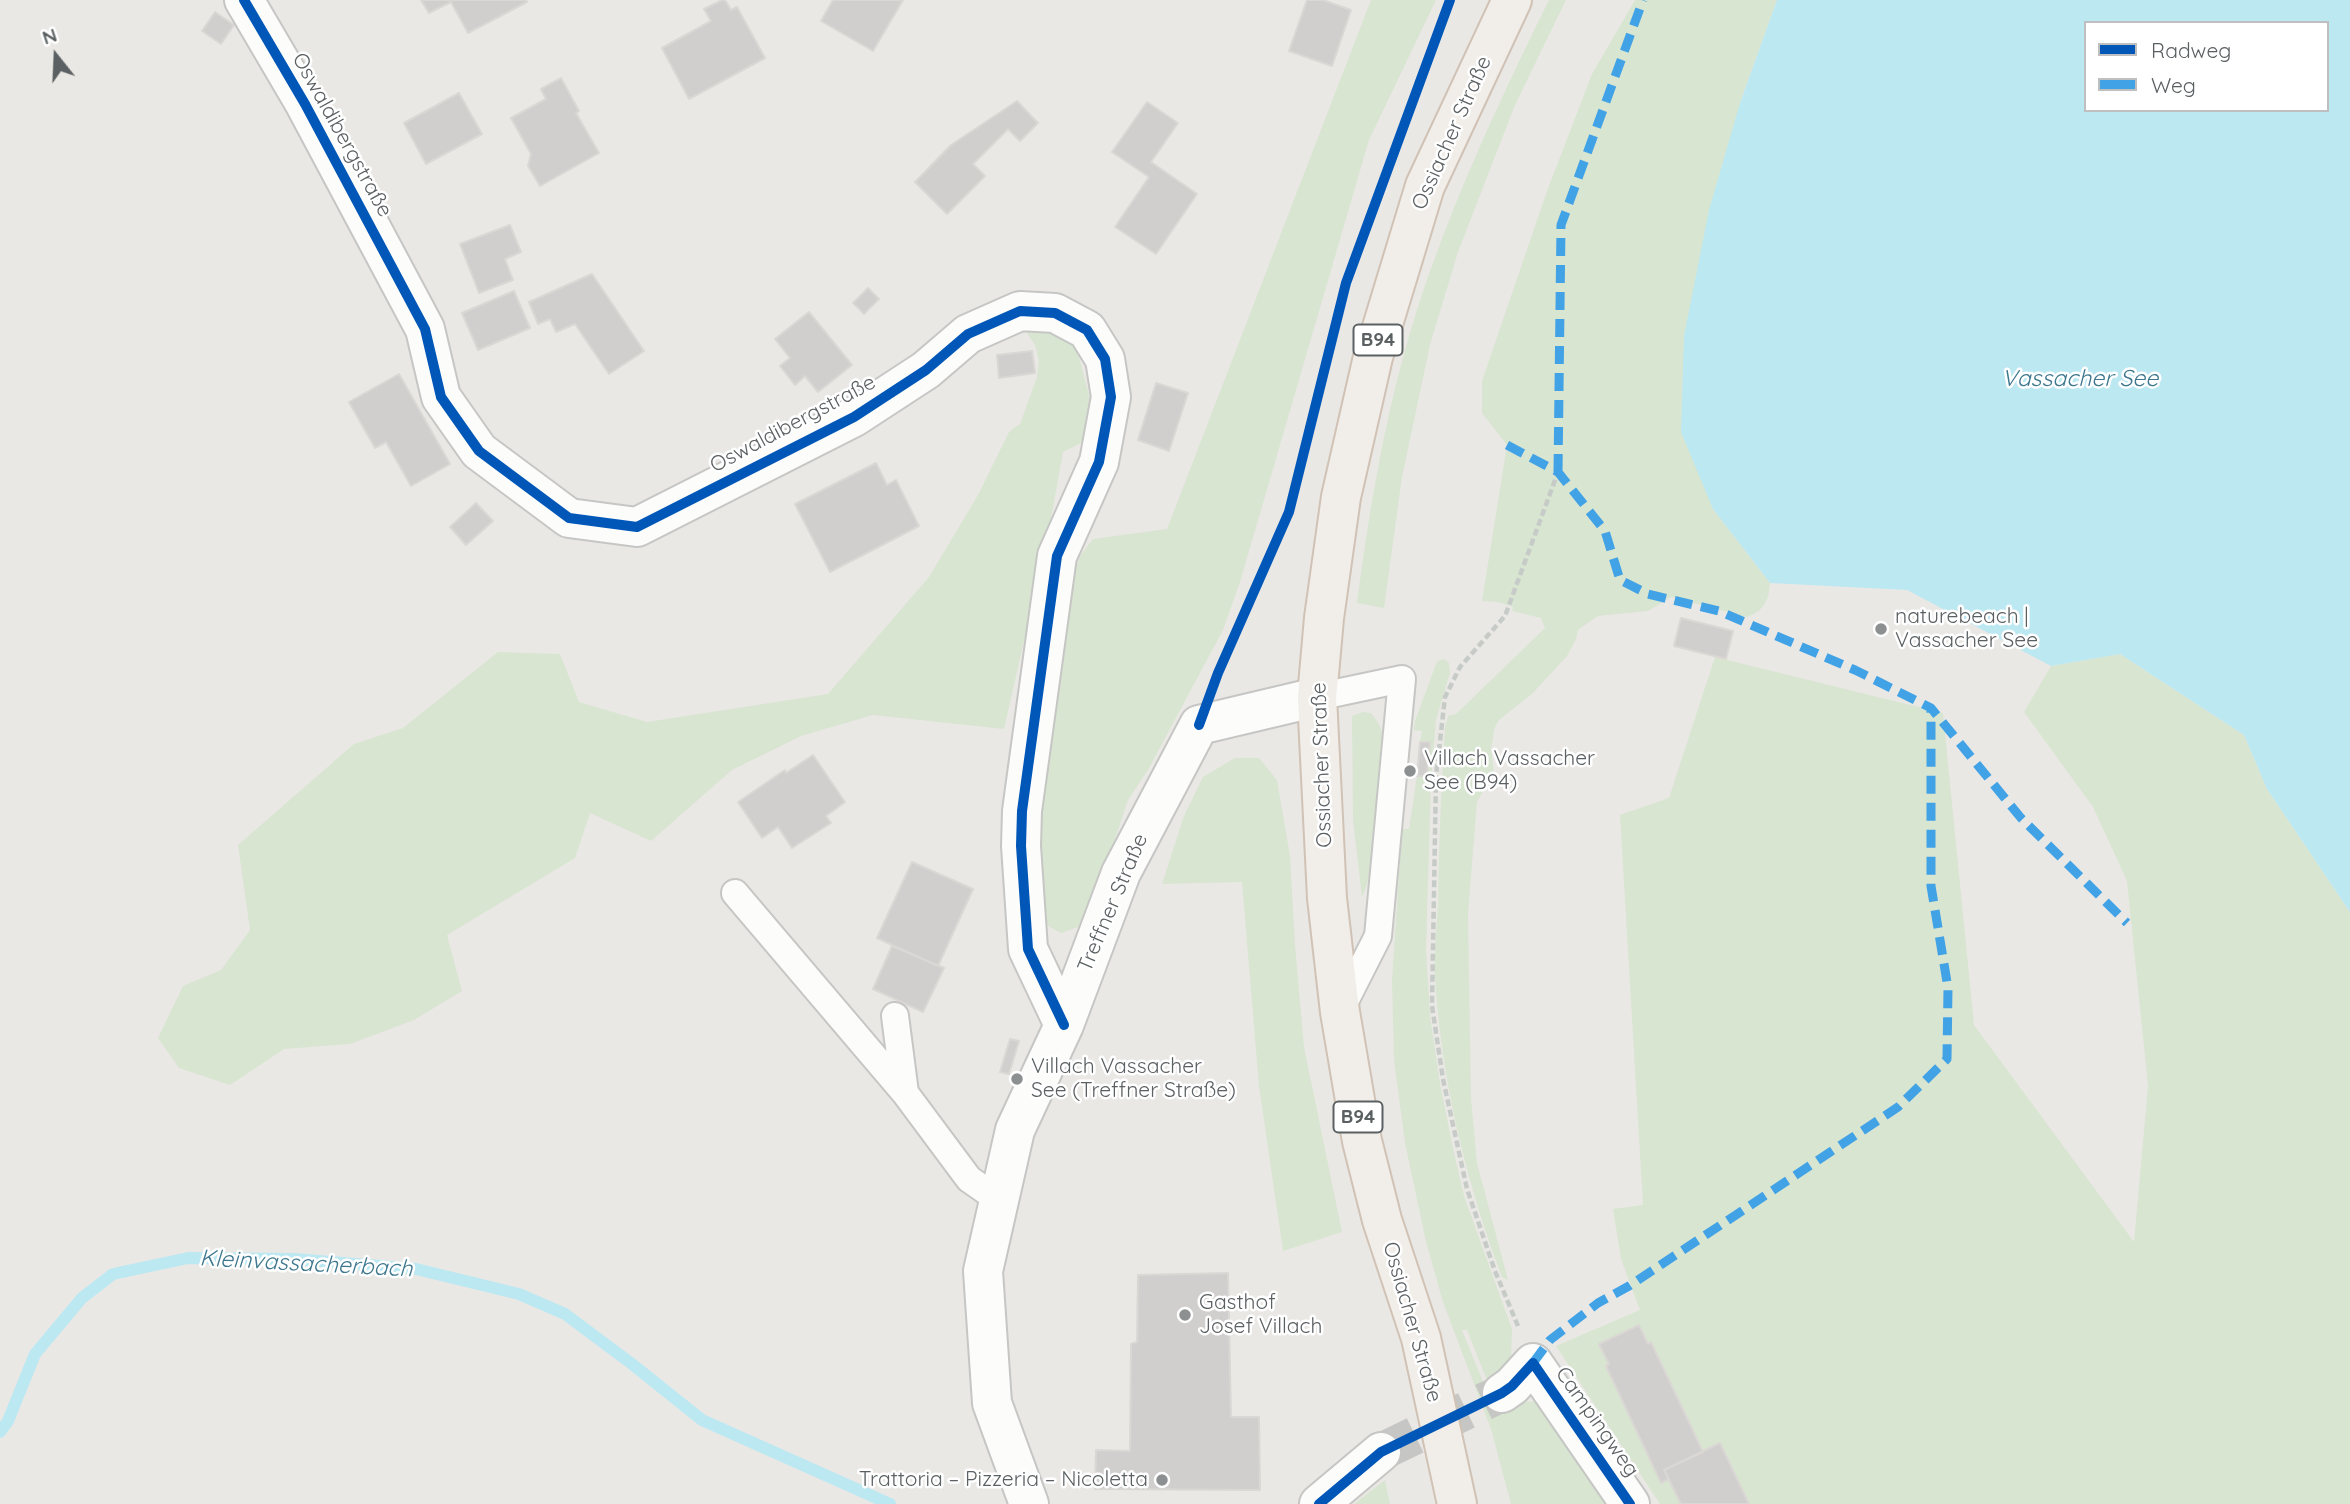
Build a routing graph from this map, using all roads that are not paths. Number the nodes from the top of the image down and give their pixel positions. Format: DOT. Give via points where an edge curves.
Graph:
graph roads {
  1 [pos="244,0"];
  2 [pos="1512,0"];
  3 [pos="1317,697"];
  4 [pos="736,893"];
  5 [pos="1340,1012"];
  6 [pos="895,1016"];
  7 [pos="1064,1025"];
  8 [pos="905,1093"];
  9 [pos="999,1200"];
  10 [pos="1502,1393"];
  11 [pos="1381,1452"];
  12 [pos="1029,1504"];
  13 [pos="1320,1504"];
  14 [pos="1457,1504"];
  15 [pos="1630,1504"];
  1 -- 7 [label="street, Oswaldibergstraße" via="425,329 442,397 479,451 569,518 637,527 854,417 926,370 968,334 1020,311 1055,313 1087,330 1105,359 1111,397 1099,462 1056,555 1022,811 1028,949"];
  2 -- 3 [label="main road, Ossiacher Straße / B94" via="1425,186 1373,357 1341,497"];
  3 -- 5 [label="main road, Ossiacher Straße / B94" via="1327,898"];
  3 -- 5 [label="lane" via="1402,679 1377,936"];
  3 -- 7 [label="street, Treffner Straße" via="1199,725 1121,873"];
  4 -- 8 [label="lane"];
  5 -- 14 [label="main road, Ossiacher Straße / B94" via="1365,1154 1421,1338"];
  6 -- 8 [label="lane"];
  7 -- 9 [label="street, Treffner Straße" via="1015,1130"];
  8 -- 9 [label="lane" via="969,1179"];
  9 -- 12 [label="street, Treffner Straße" via="984,1271 992,1403"];
  10 -- 15 [label="street, Campingweg" via="1532,1363"];
  11 -- 13 [label="street"];
}
